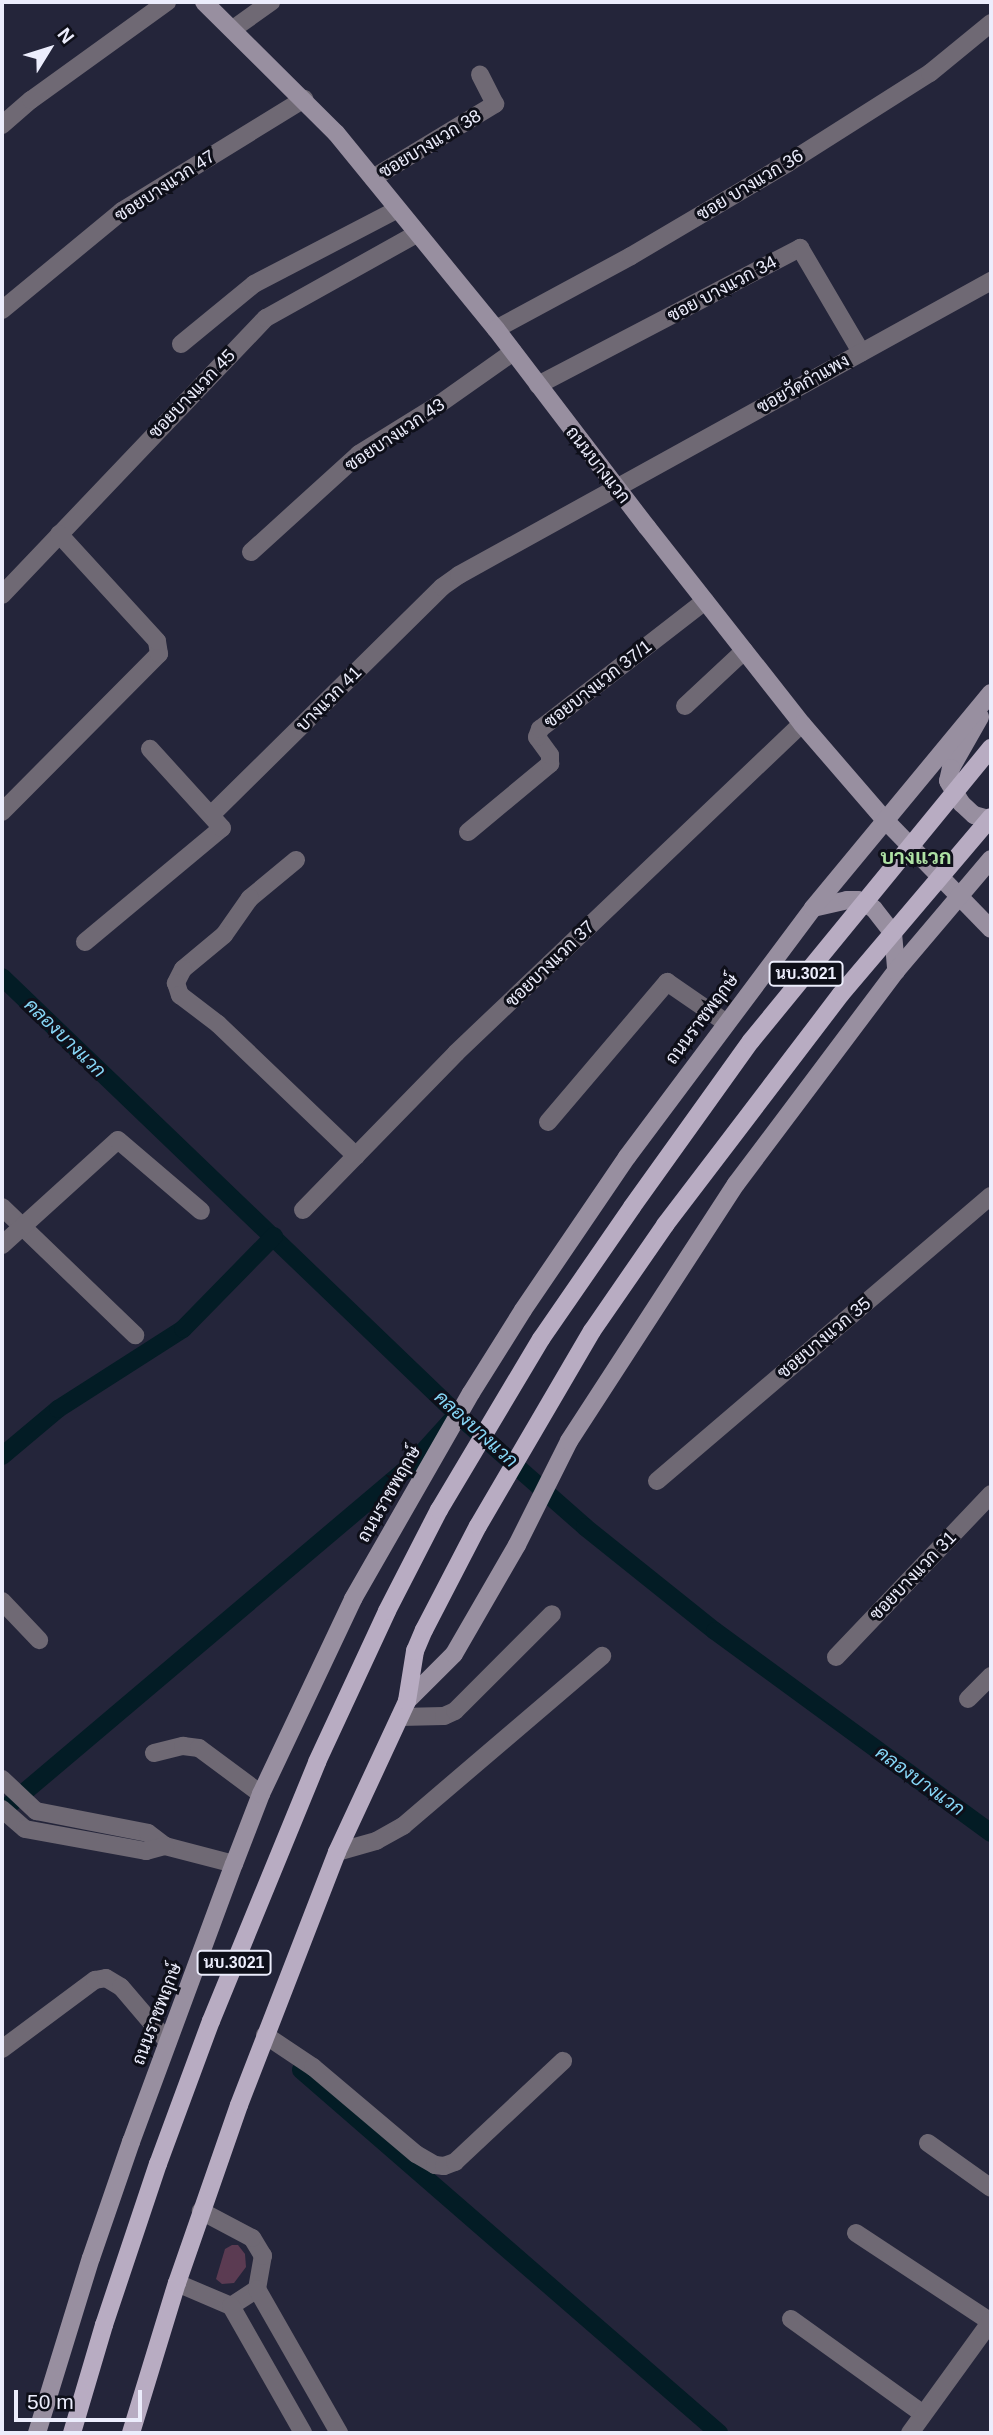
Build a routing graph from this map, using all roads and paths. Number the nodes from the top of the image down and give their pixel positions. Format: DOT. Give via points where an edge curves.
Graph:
graph roads {
  1 [pos="167,2"];
  2 [pos="204,2"];
  3 [pos="271,2"];
  4 [pos="991,23"];
  5 [pos="233,29"];
  6 [pos="480,75"];
  7 [pos="304,99"];
  8 [pos="2,125"];
  9 [pos="373,178"];
  10 [pos="396,210"];
  11 [pos="416,234"];
  12 [pos="991,282"];
  13 [pos="2,310"];
  14 [pos="496,329"];
  15 [pos="181,344"];
  16 [pos="513,352"];
  17 [pos="861,352"];
  18 [pos="538,385"];
  19 [pos="616,487"];
  20 [pos="59,534"];
  21 [pos="251,552"];
  22 [pos="2,595"];
  23 [pos="705,601"];
  24 [pos="744,651"];
  25 [pos="991,693"];
  26 [pos="991,699"];
  27 [pos="685,706"];
  28 [pos="802,724"];
  29 [pos="991,748"];
  30 [pos="150,749"];
  31 [pos="2,812"];
  32 [pos="212,814"];
  33 [pos="991,818"];
  34 [pos="885,820"];
  35 [pos="468,832"];
  36 [pos="991,859"];
  37 [pos="296,860"];
  38 [pos="958,897"];
  39 [pos="813,908"];
  40 [pos="991,929"];
  41 [pos="85,942"];
  42 [pos="896,971"];
  43 [pos="725,1022"];
  44 [pos="548,1122"];
  45 [pos="356,1156"];
  46 [pos="991,1196"];
  47 [pos="2,1207"];
  48 [pos="303,1210"];
  49 [pos="201,1211"];
  50 [pos="22,1227"];
  51 [pos="2,1245"];
  52 [pos="135,1335"];
  53 [pos="657,1480"];
  54 [pos="991,1494"];
  55 [pos="2,1601"];
  56 [pos="552,1614"];
  57 [pos="39,1640"];
  58 [pos="602,1656"];
  59 [pos="835,1657"];
  60 [pos="991,1676"];
  61 [pos="968,1699"];
  62 [pos="404,1709"];
  63 [pos="155,1753"];
  64 [pos="7,1785"];
  65 [pos="261,1794"];
  66 [pos="2,1809"];
  67 [pos="165,1846"];
  68 [pos="337,1852"];
  69 [pos="234,1864"];
  70 [pos="265,2035"];
  71 [pos="168,2042"];
  72 [pos="2,2049"];
  73 [pos="563,2061"];
  74 [pos="928,2143"];
  75 [pos="991,2188"];
  76 [pos="201,2211"];
  77 [pos="856,2233"];
  78 [pos="177,2283"];
  79 [pos="257,2288"];
  80 [pos="231,2306"];
  81 [pos="791,2319"];
  82 [pos="991,2322"];
  83 [pos="923,2414"];
  84 [pos="37,2433"];
  85 [pos="72,2433"];
  86 [pos="131,2433"];
  87 [pos="303,2433"];
  88 [pos="339,2433"];
  89 [pos="910,2433"];
  1 -- 8 [label="street"];
  2 -- 5 [label="main road, ถนนบางแวก"];
  3 -- 5 [label="street"];
  4 -- 14 [label="street, ซอย บางแวก 36" via="930,73 811,148 631,256"];
  5 -- 7 [label="main road, ถนนบางแวก"];
  6 -- 9 [label="street, ซอยบางแวก 38" via="495,102 492,106"];
  7 -- 9 [label="main road, ถนนบางแวก"];
  7 -- 13 [label="street, ซอยบางแวก 47" via="122,211"];
  9 -- 10 [label="main road, ถนนบางแวก"];
  10 -- 11 [label="main road, ถนนบางแวก"];
  10 -- 15 [label="street" via="254,284"];
  11 -- 14 [label="main road, ถนนบางแวก"];
  11 -- 20 [label="street, ซอยบางแวก 45" via="267,318"];
  12 -- 17 [label="street, ซอยวัดกำแพง"];
  14 -- 16 [label="main road, ถนนบางแวก"];
  16 -- 18 [label="main road, ถนนบางแวก"];
  16 -- 21 [label="street, ซอยบางแวก 43" via="359,454"];
  17 -- 18 [label="street, ซอย บางแวก 34" via="800,248"];
  17 -- 19 [label="street, ซอยวัดกำแพง"];
  18 -- 19 [label="main road, ถนนบางแวก"];
  19 -- 23 [label="main road, ถนนบางแวก"];
  19 -- 32 [label="street, บางแวก 41" via="442,587"];
  20 -- 22 [label="street, ซอยบางแวก 45"];
  20 -- 31 [label="street" via="157,641 159,654"];
  23 -- 24 [label="main road, ถนนบางแวก"];
  23 -- 35 [label="street, ซอยบางแวก 37/1" via="540,729 537,737 550,755 550,764"];
  24 -- 27 [label="street"];
  24 -- 28 [label="main road, ถนนบางแวก"];
  25 -- 34 [label="main road, ถนนราชพฤกษ์ / นบ.3021"];
  26 -- 33 [label="main road" via="948,780 974,816"];
  28 -- 34 [label="main road, ถนนบางแวก"];
  28 -- 45 [label="street, ซอยบางแวก 37" via="456,1053"];
  29 -- 85 [label="main road, นบ.3021, bridge" via="751,1041 541,1339 439,1510 317,1762 211,2021 112,2300"];
  30 -- 32 [label="street"];
  32 -- 41 [label="street" via="222,828"];
  33 -- 62 [label="main road, นบ.3021, bridge" via="841,994 665,1225 592,1331 478,1527 419,1641"];
  34 -- 38 [label="main road, ถนนบางแวก"];
  34 -- 39 [label="main road, ถนนราชพฤกษ์ / นบ.3021"];
  36 -- 38 [label="main road, นบ.3021"];
  37 -- 45 [label="street" via="250,898 223,935 183,970 176,984 180,995 218,1024"];
  38 -- 40 [label="main road, ถนนบางแวก"];
  38 -- 42 [label="main road, นบ.3021"];
  39 -- 42 [label="main road" via="858,900 874,909 893,933"];
  39 -- 43 [label="main road, ถนนราชพฤกษ์ / นบ.3021"];
  42 -- 62 [label="main road, นบ.3021" via="736,1184 569,1441 517,1545 454,1654"];
  43 -- 44 [label="street" via="667,982"];
  43 -- 65 [label="main road, ถนนราชพฤกษ์ / นบ.3021" via="573,1235 471,1393 353,1599"];
  45 -- 48 [label="street, ซอยบางแวก 37"];
  46 -- 53 [label="street, ซอยบางแวก 35"];
  47 -- 50 [label="street"];
  49 -- 50 [label="street" via="118,1140"];
  50 -- 51 [label="street"];
  50 -- 52 [label="street"];
  54 -- 59 [label="street, ซอยบางแวก 31"];
  55 -- 57 [label="street"];
  56 -- 62 [label="street" via="455,1712 444,1716"];
  58 -- 68 [label="street" via="403,1826 376,1842"];
  60 -- 61 [label="street"];
  62 -- 68 [label="main road, นบ.3021"];
  63 -- 65 [label="street" via="183,1746 198,1748"];
  64 -- 67 [label="street" via="36,1811 148,1833"];
  65 -- 69 [label="main road, ถนนราชพฤกษ์ / นบ.3021"];
  66 -- 67 [label="street" via="25,1829 146,1851"];
  67 -- 69 [label="street"];
  68 -- 70 [label="main road, นบ.3021"];
  69 -- 71 [label="main road, ถนนราชพฤกษ์ / นบ.3021"];
  70 -- 73 [label="street" via="313,2067 416,2154 444,2166 455,2162"];
  70 -- 76 [label="main road, นบ.3021"];
  71 -- 72 [label="street" via="121,1987 107,1978 96,1980"];
  71 -- 84 [label="main road, ถนนราชพฤกษ์ / นบ.3021" via="91,2258"];
  74 -- 75 [label="street"];
  76 -- 78 [label="main road, นบ.3021"];
  76 -- 79 [label="street" via="252,2238 263,2256"];
  77 -- 82 [label="street"];
  78 -- 80 [label="street"];
  78 -- 86 [label="main road, นบ.3021"];
  79 -- 80 [label="street"];
  79 -- 88 [label="street"];
  80 -- 87 [label="street"];
  81 -- 83 [label="street"];
  82 -- 83 [label="street"];
  83 -- 89 [label="street"];
}
